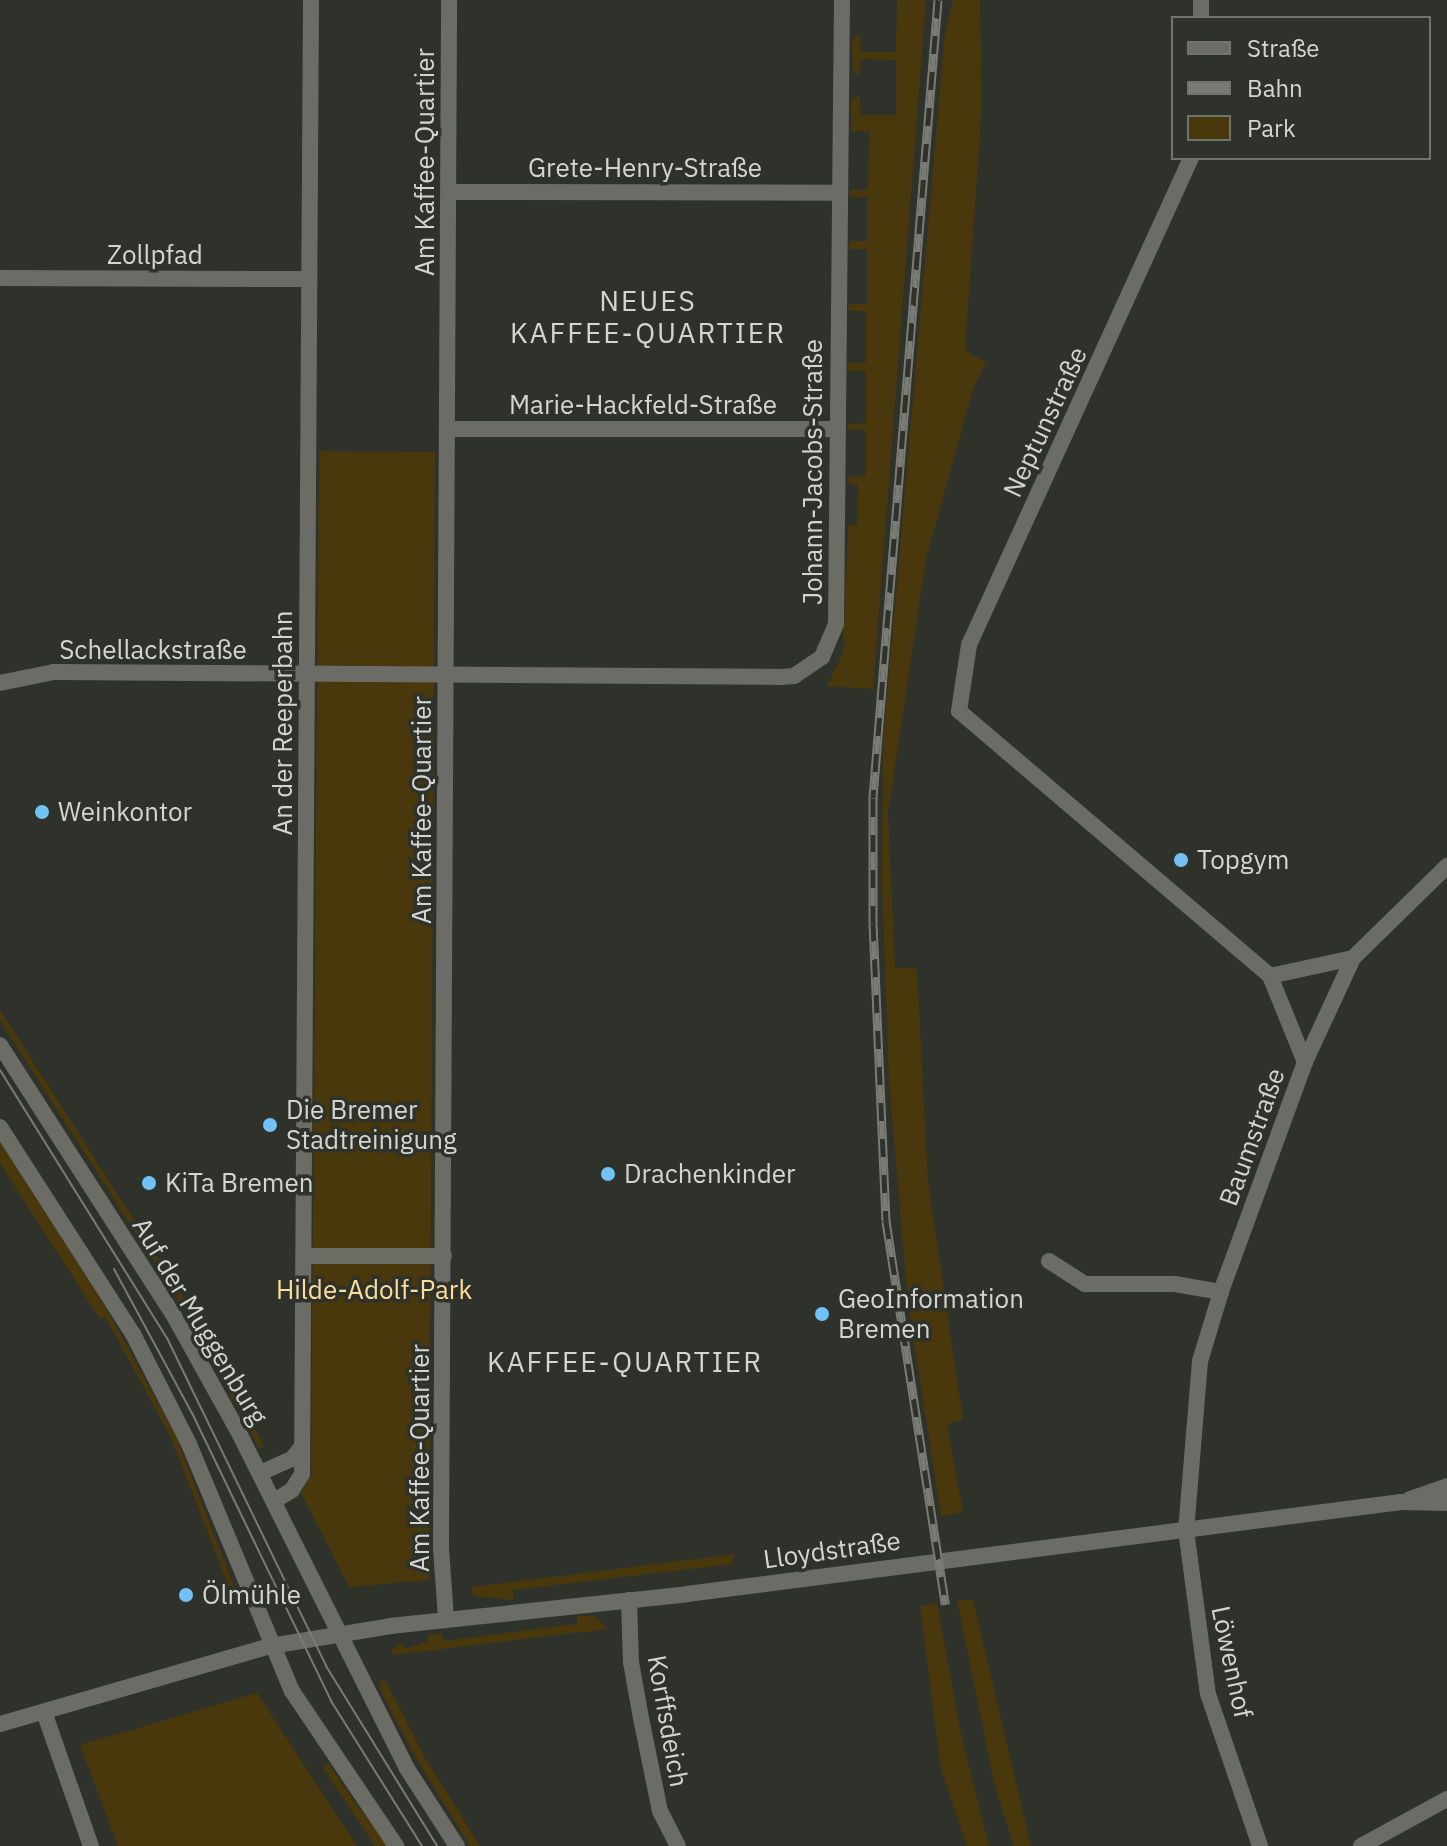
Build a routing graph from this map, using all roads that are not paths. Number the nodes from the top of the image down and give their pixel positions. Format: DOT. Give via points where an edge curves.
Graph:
graph roads {
  1 [pos="311,0"];
  2 [pos="449,0"];
  3 [pos="842,0"];
  4 [pos="1190,160"];
  5 [pos="450,192"];
  6 [pos="839,193"];
  7 [pos="0,278"];
  8 [pos="309,279"];
  9 [pos="448,429"];
  10 [pos="837,429"];
  11 [pos="307,677"];
  12 [pos="447,677"];
  13 [pos="0,683"];
  14 [pos="959,711"];
  15 [pos="1447,866"];
  16 [pos="1353,958"];
  17 [pos="1270,976"];
  18 [pos="0,1045"];
  19 [pos="1305,1062"];
  20 [pos="0,1127"];
  21 [pos="304,1256"];
  22 [pos="444,1256"];
  23 [pos="1049,1261"];
  24 [pos="1221,1292"];
  25 [pos="302,1446"];
  26 [pos="260,1473"];
  27 [pos="1447,1486"];
  28 [pos="274,1501"];
  29 [pos="1401,1502"];
  30 [pos="1447,1503"];
  31 [pos="1186,1530"];
  32 [pos="629,1600"];
  33 [pos="446,1619"];
  34 [pos="338,1633"];
  35 [pos="271,1646"];
  36 [pos="44,1712"];
  37 [pos="0,1724"];
  38 [pos="1447,1799"];
  39 [pos="91,1846"];
  40 [pos="396,1846"];
  41 [pos="457,1846"];
  42 [pos="678,1846"];
  43 [pos="1260,1846"];
  44 [pos="1361,1846"];
  1 -- 8 [label="street, An der Reeperbahn"];
  2 -- 5 [label="street, Am Kaffee-Quartier"];
  3 -- 6 [label="street, Johann-Jacobs-Straße"];
  4 -- 14 [label="street, Neptunstraße" via="969,645"];
  5 -- 6 [label="street, Grete-Henry-Straße"];
  5 -- 9 [label="street, Am Kaffee-Quartier"];
  6 -- 10 [label="street, Johann-Jacobs-Straße"];
  7 -- 8 [label="street, Zollpfad"];
  8 -- 11 [label="street, An der Reeperbahn"];
  9 -- 10 [label="street, Marie-Hackfeld-Straße"];
  9 -- 12 [label="street, Am Kaffee-Quartier"];
  10 -- 12 [label="street, Johann-Jacobs-Straße" via="836,624 822,657 794,676"];
  11 -- 12 [label="street, Johann-Jacobs-Straße"];
  11 -- 13 [label="street, Schellackstraße" via="54,672"];
  11 -- 21 [label="street, An der Reeperbahn"];
  12 -- 22 [label="street, Am Kaffee-Quartier"];
  14 -- 17 [label="street, Baumstraße"];
  15 -- 16 [label="street"];
  16 -- 17 [label="street"];
  16 -- 19 [label="street"];
  17 -- 19 [label="street, Baumstraße"];
  18 -- 26 [label="street, Auf der Muggenburg" via="173,1314"];
  19 -- 24 [label="street, Baumstraße"];
  20 -- 35 [label="street" via="133,1334 173,1409"];
  21 -- 22 [label="street"];
  21 -- 25 [label="street, An der Reeperbahn"];
  22 -- 33 [label="street, Am Kaffee-Quartier"];
  23 -- 24 [label="street" via="1085,1284 1175,1284"];
  24 -- 31 [label="street, Baumstraße" via="1200,1361"];
  25 -- 26 [label="street" via="292,1459"];
  25 -- 28 [label="street, An der Reeperbahn" via="302,1474 292,1490"];
  26 -- 28 [label="street, Auf der Muggenburg"];
  27 -- 29 [label="street, Lloydstraße"];
  28 -- 34 [label="street, Auf der Muggenburg"];
  29 -- 30 [label="street, Lloydstraße"];
  29 -- 31 [label="street, Lloydstraße"];
  31 -- 32 [label="street, Lloydstraße"];
  31 -- 43 [label="street, Löwenhof" via="1208,1694"];
  32 -- 33 [label="street, Lloydstraße"];
  32 -- 42 [label="street, Korffsdeich" via="639,1706 660,1811"];
  33 -- 34 [label="street, Lloydstraße"];
  34 -- 35 [label="street, Lloydstraße"];
  34 -- 41 [label="street, Auf der Muggenburg" via="406,1767"];
  35 -- 36 [label="street, Lloydstraße"];
  35 -- 40 [label="street" via="322,1741"];
  36 -- 37 [label="street, Lloydstraße"];
  36 -- 39 [label="street"];
  38 -- 44 [label="street"];
}
